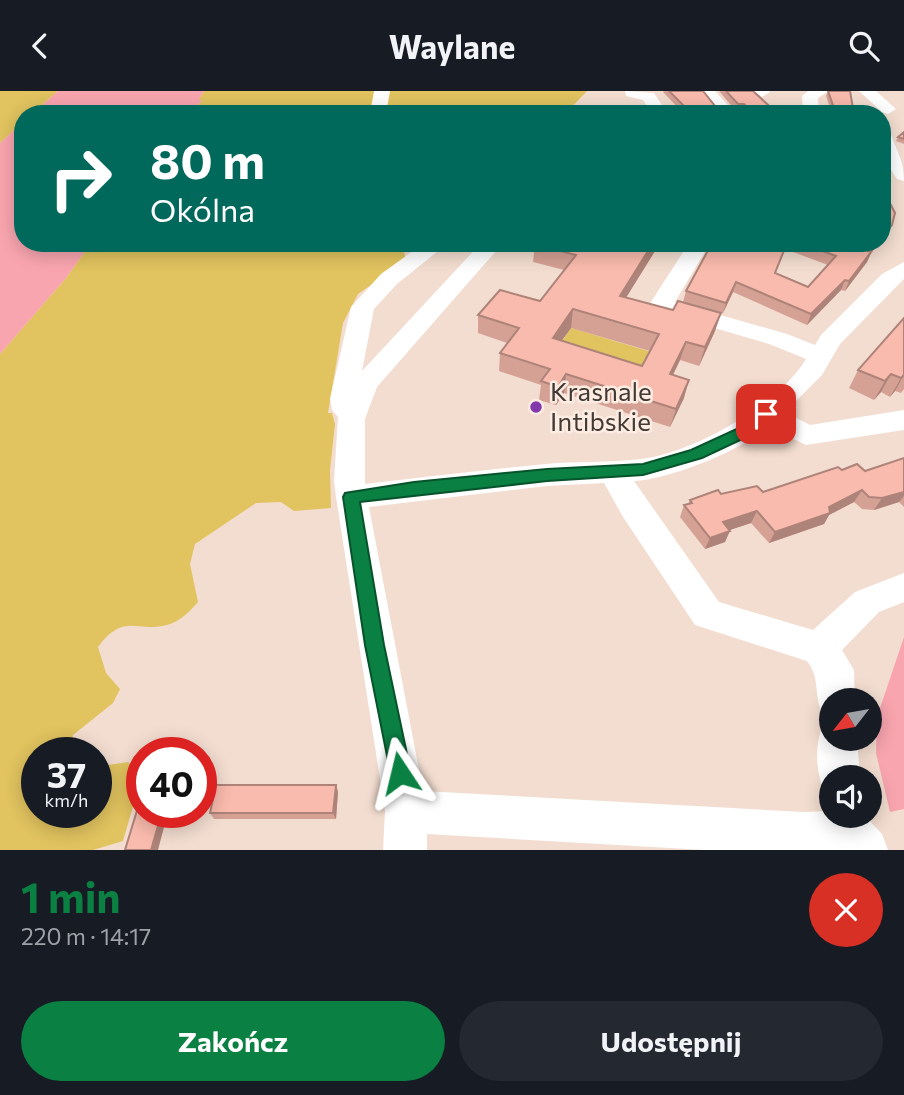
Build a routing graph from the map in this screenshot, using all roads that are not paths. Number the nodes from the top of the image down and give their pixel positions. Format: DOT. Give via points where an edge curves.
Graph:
graph roads {
  1 [pos="707,91"];
  2 [pos="821,91"];
  3 [pos="867,91"];
  4 [pos="632,92"];
  5 [pos="654,105"];
  6 [pos="720,105"];
  7 [pos="810,105"];
  8 [pos="885,105"];
  9 [pos="891,156"];
  10 [pos="904,175"];
  11 [pos="426,252"];
  12 [pos="485,252"];
  13 [pos="694,252"];
  14 [pos="904,269"];
  15 [pos="821,356"];
  16 [pos="766,414"];
  17 [pos="351,419"];
  18 [pos="904,420"];
  19 [pos="616,471"];
  20 [pos="351,497"];
  21 [pos="904,587"];
  22 [pos="819,648"];
  23 [pos="836,688"];
  24 [pos="405,831"];
  25 [pos="854,832"];
  1 -- 6 [label="street"];
  2 -- 7 [label="street" via="810,96"];
  3 -- 8 [label="street"];
  4 -- 5 [label="street" via="648,96"];
  9 -- 10 [label="street"];
  11 -- 17 [label="street" via="389,279 363,307 344,399"];
  12 -- 17 [label="street" via="365,384"];
  13 -- 15 [label="street" via="661,305"];
  14 -- 15 [label="street" via="830,340"];
  15 -- 16 [label="street"];
  16 -- 18 [label="street" via="806,435"];
  16 -- 19 [label="street" via="744,432 696,454 643,470"];
  17 -- 20 [label="street"];
  19 -- 20 [label="street"];
  19 -- 22 [label="street" via="634,509 706,614"];
  20 -- 24 [label="street"];
  21 -- 22 [label="street" via="867,602"];
  22 -- 23 [label="street" via="835,670"];
  24 -- 25 [label="street"];
}
